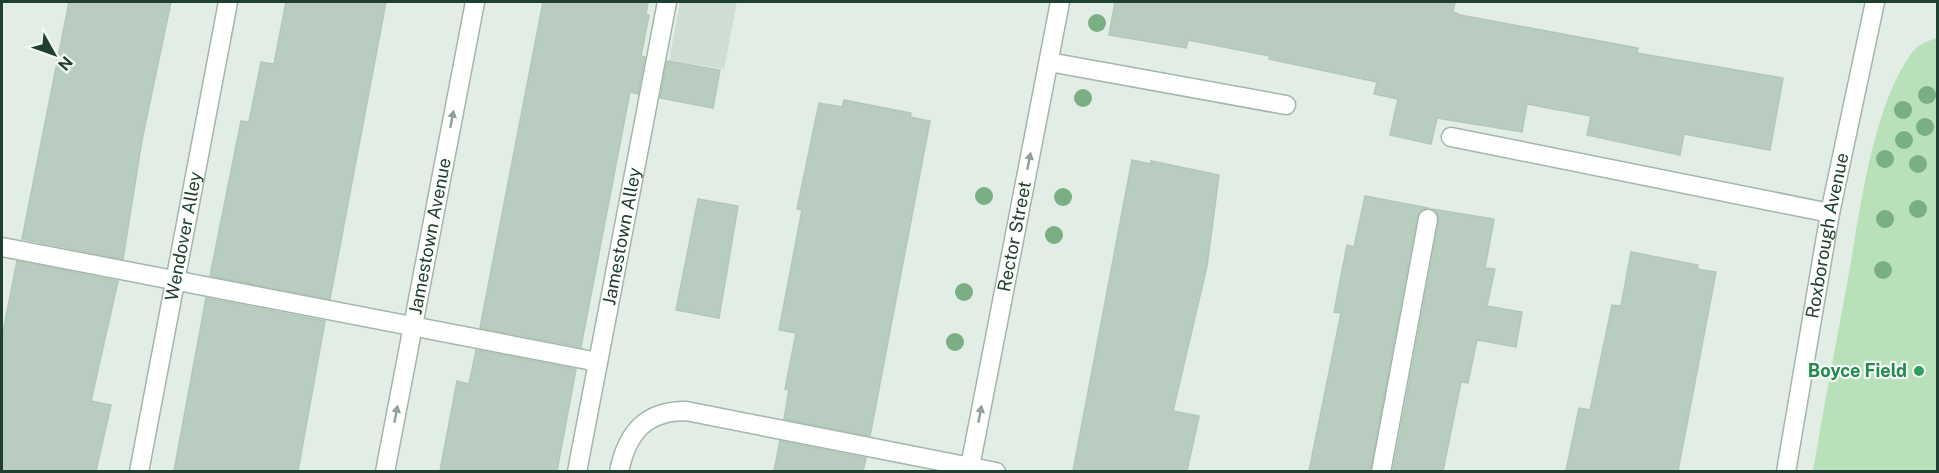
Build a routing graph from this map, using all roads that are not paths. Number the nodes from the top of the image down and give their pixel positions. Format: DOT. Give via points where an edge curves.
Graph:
graph roads {
  1 [pos="228,2"];
  2 [pos="475,2"];
  3 [pos="667,2"];
  4 [pos="1060,2"];
  5 [pos="1875,2"];
  6 [pos="1048,62"];
  7 [pos="1286,105"];
  8 [pos="1451,137"];
  9 [pos="1830,213"];
  10 [pos="1428,219"];
  11 [pos="2,247"];
  12 [pos="175,282"];
  13 [pos="413,326"];
  14 [pos="598,362"];
  15 [pos="969,469"];
  16 [pos="139,471"];
  17 [pos="385,471"];
  18 [pos="577,471"];
  19 [pos="619,471"];
  20 [pos="996,471"];
  21 [pos="1381,471"];
  22 [pos="1786,471"];
  1 -- 12 [label="street, Wendover Alley"];
  13 -- 2 [label="street, Jamestown Avenue, one-way"];
  3 -- 14 [label="street, Jamestown Alley"];
  4 -- 6 [label="street, Rector Street"];
  5 -- 9 [label="street, Roxborough Avenue"];
  6 -- 7 [label="street"];
  15 -- 6 [label="street, Rector Street, one-way"];
  8 -- 9 [label="street"];
  9 -- 22 [label="street, Roxborough Avenue"];
  10 -- 21 [label="street"];
  11 -- 12 [label="street"];
  12 -- 13 [label="street"];
  12 -- 16 [label="street, Wendover Alley"];
  13 -- 14 [label="street"];
  17 -- 13 [label="street, Jamestown Avenue, one-way"];
  14 -- 18 [label="street, Jamestown Alley"];
  15 -- 19 [label="street" via="686,411 665,411 647,418 635,432"];
  15 -- 20 [label="street"];
}
